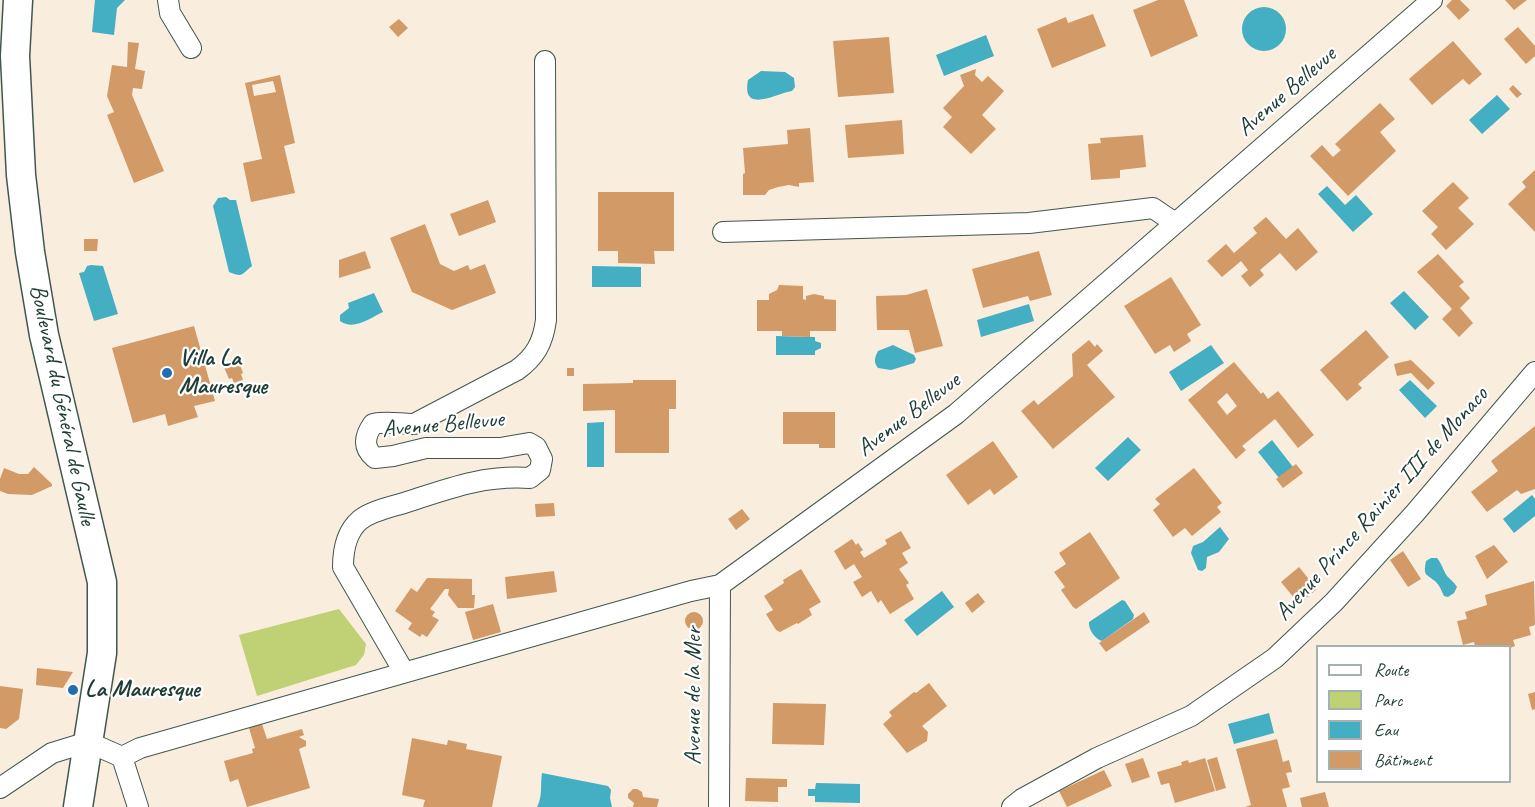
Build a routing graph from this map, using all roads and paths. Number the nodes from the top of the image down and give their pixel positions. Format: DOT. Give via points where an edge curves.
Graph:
graph roads {
  1 [pos="18,0"];
  2 [pos="168,0"];
  3 [pos="1432,0"];
  4 [pos="191,48"];
  5 [pos="545,61"];
  6 [pos="1175,223"];
  7 [pos="723,232"];
  8 [pos="1535,372"];
  9 [pos="720,585"];
  10 [pos="404,672"];
  11 [pos="88,742"];
  12 [pos="122,757"];
  13 [pos="0,788"];
  14 [pos="78,807"];
  15 [pos="138,807"];
  16 [pos="719,807"];
  17 [pos="1012,807"];
  1 -- 11 [label="street, Boulevard du Général de Gaulle" via="15,56 21,175 30,252 44,335 102,582 102,654"];
  2 -- 4 [label="street" via="170,13"];
  3 -- 6 [label="street, Avenue Bellevue"];
  5 -- 10 [label="street, Avenue Bellevue" via="546,320 538,349 517,370 414,424 373,424 367,432 367,452 375,458 426,448 500,448 529,443 542,459 540,470 530,478 474,481 387,508 359,521 349,536 343,550 343,567"];
  6 -- 7 [label="street" via="1153,208 1029,223"];
  6 -- 9 [label="street, Avenue Bellevue" via="956,414"];
  8 -- 17 [label="street, Avenue Prince Rainier III de Monaco" via="1334,603 1275,658 1191,716 1097,758"];
  9 -- 10 [label="street, Avenue Bellevue"];
  9 -- 16 [label="street, Avenue de la Mer"];
  10 -- 12 [label="street, Avenue Bellevue" via="140,748"];
  11 -- 12 [label="street"];
  11 -- 13 [label="street" via="52,753"];
  11 -- 14 [label="street, Boulevard du Général de Gaulle"];
  12 -- 15 [label="street"];
}
